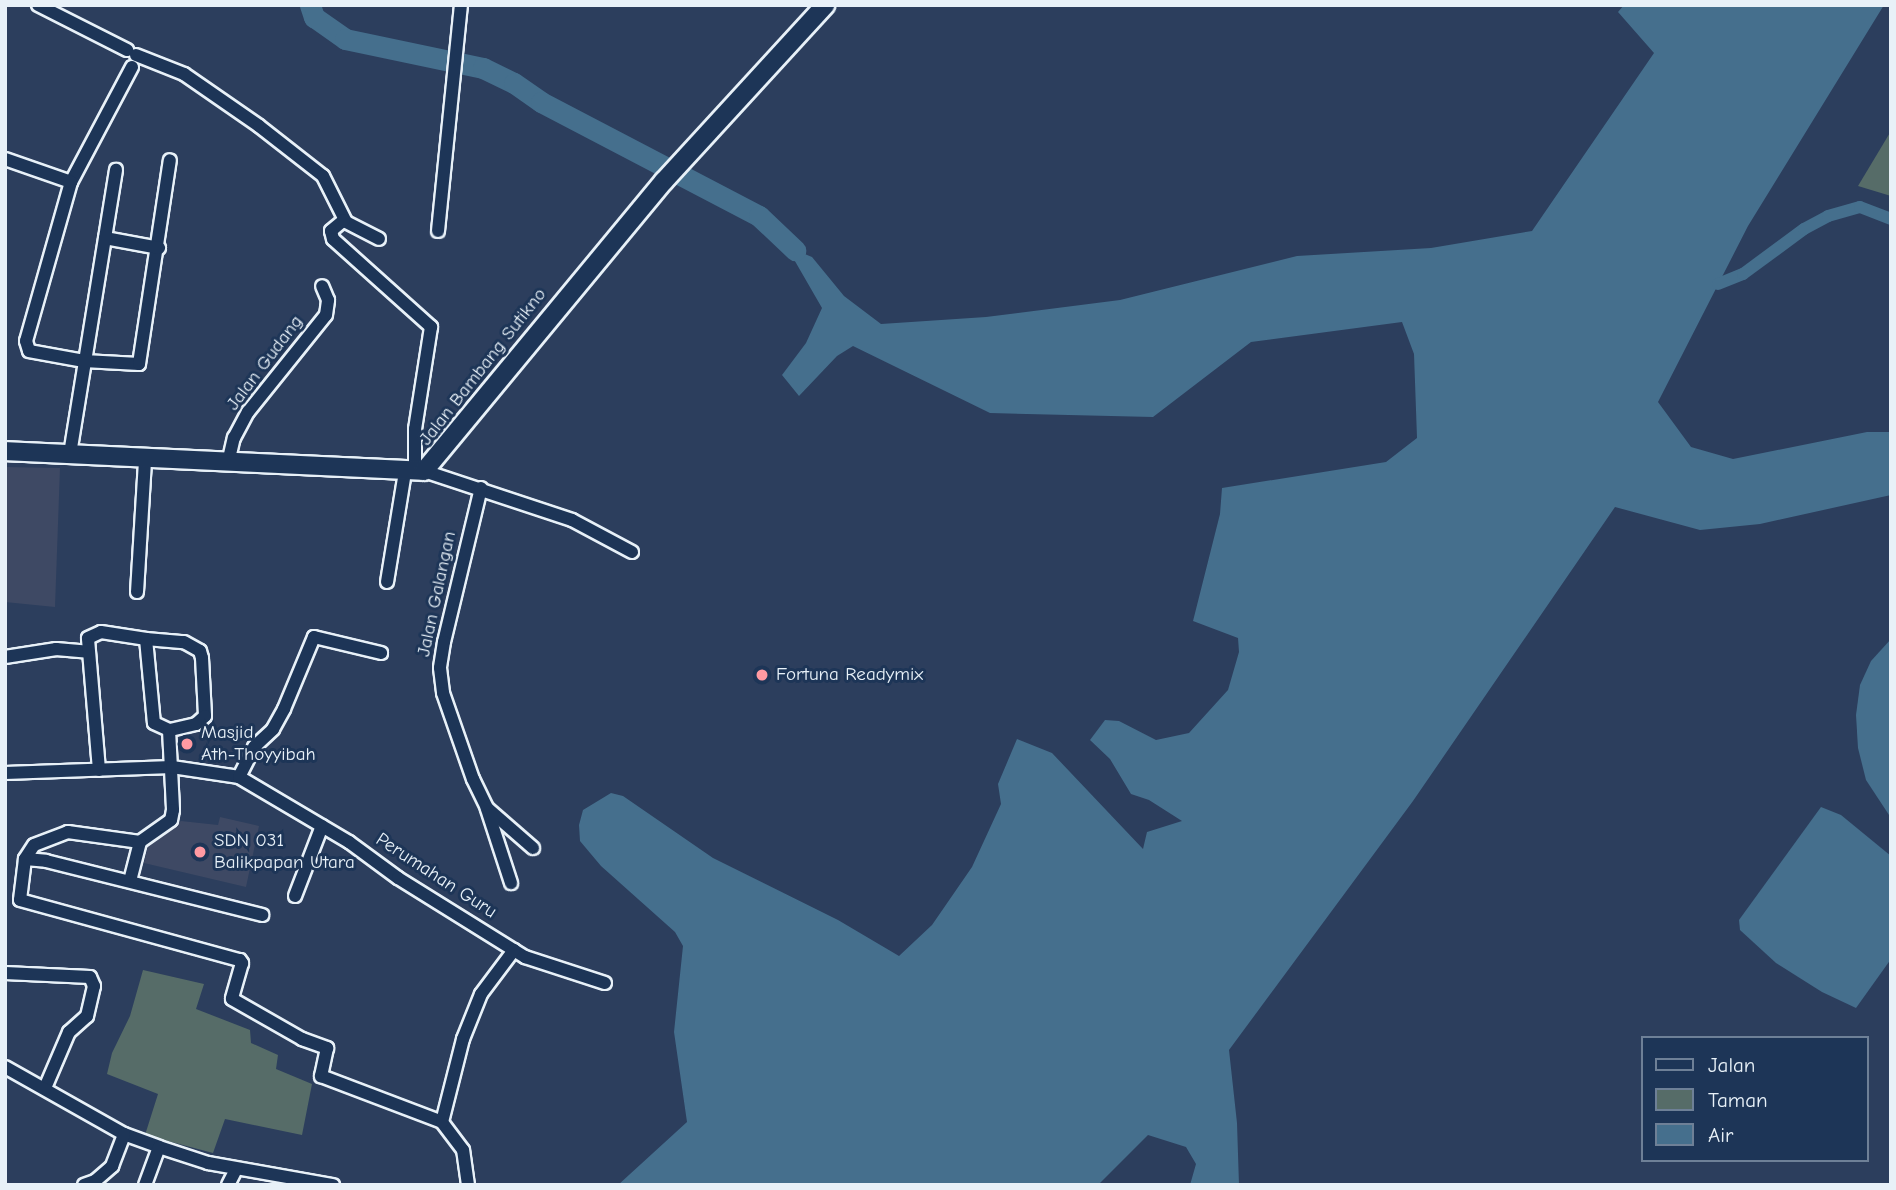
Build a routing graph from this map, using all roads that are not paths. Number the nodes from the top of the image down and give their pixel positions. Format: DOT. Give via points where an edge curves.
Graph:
graph roads {
  1 [pos="461,5"];
  2 [pos="825,5"];
  3 [pos="44,7"];
  4 [pos="132,57"];
  5 [pos="5,159"];
  6 [pos="170,160"];
  7 [pos="116,170"];
  8 [pos="71,182"];
  9 [pos="344,220"];
  10 [pos="438,231"];
  11 [pos="105,238"];
  12 [pos="379,239"];
  13 [pos="159,248"];
  14 [pos="323,286"];
  15 [pos="84,361"];
  16 [pos="5,451"];
  17 [pos="70,454"];
  18 [pos="145,460"];
  19 [pos="228,463"];
  20 [pos="415,472"];
  21 [pos="481,488"];
  22 [pos="632,552"];
  23 [pos="387,582"];
  24 [pos="137,592"];
  25 [pos="146,639"];
  26 [pos="88,652"];
  27 [pos="381,653"];
  28 [pos="5,657"];
  29 [pos="169,730"];
  30 [pos="172,767"];
  31 [pos="99,770"];
  32 [pos="5,773"];
  33 [pos="239,777"];
  34 [pos="487,808"];
  35 [pos="322,826"];
  36 [pos="140,842"];
  37 [pos="533,848"];
  38 [pos="25,859"];
  39 [pos="130,881"];
  40 [pos="511,883"];
  41 [pos="295,896"];
  42 [pos="262,915"];
  43 [pos="514,950"];
  44 [pos="5,973"];
  45 [pos="605,983"];
  46 [pos="5,1067"];
  47 [pos="45,1088"];
  48 [pos="442,1122"];
  49 [pos="124,1134"];
  50 [pos="159,1147"];
  51 [pos="236,1169"];
  52 [pos="84,1185"];
  53 [pos="145,1185"];
  54 [pos="228,1185"];
  55 [pos="333,1185"];
  56 [pos="468,1185"];
  1 -- 10 [label="street"];
  2 -- 20 [label="street, Jalan Bambang Sutikno" via="664,181"];
  3 -- 4 [label="street"];
  4 -- 8 [label="street"];
  4 -- 9 [label="street" via="168,66 208,89 323,176"];
  5 -- 8 [label="street"];
  6 -- 13 [label="street"];
  7 -- 11 [label="street"];
  8 -- 15 [label="street" via="26,341 29,351"];
  9 -- 12 [label="street"];
  9 -- 20 [label="street" via="331,231 333,239 431,327 418,407"];
  11 -- 13 [label="street"];
  11 -- 15 [label="street"];
  13 -- 15 [label="street" via="139,364"];
  14 -- 19 [label="street, Jalan Gudang" via="328,300 326,315 248,412 234,438"];
  15 -- 17 [label="street"];
  16 -- 17 [label="street"];
  17 -- 18 [label="street"];
  18 -- 19 [label="street"];
  18 -- 24 [label="street"];
  19 -- 20 [label="street"];
  20 -- 21 [label="street"];
  20 -- 23 [label="street"];
  21 -- 22 [label="street" via="572,520"];
  21 -- 34 [label="street, Jalan Galangan" via="440,668 443,693"];
  25 -- 26 [label="street" via="101,632 89,638"];
  25 -- 29 [label="street" via="154,723"];
  25 -- 29 [label="street" via="184,642 200,651 202,658 205,716 196,724"];
  26 -- 28 [label="street" via="56,649"];
  26 -- 31 [label="street"];
  27 -- 33 [label="street" via="314,637 284,709 273,729 254,747"];
  29 -- 30 [label="street"];
  30 -- 31 [label="street, Perumahan Guru"];
  30 -- 33 [label="street, Perumahan Guru"];
  30 -- 36 [label="street" via="171,820"];
  31 -- 32 [label="street, Perumahan Guru"];
  33 -- 35 [label="street, Perumahan Guru"];
  34 -- 37 [label="street, Jalan Galangan"];
  34 -- 40 [label="street"];
  35 -- 41 [label="street"];
  35 -- 43 [label="street, Perumahan Guru"];
  36 -- 38 [label="street" via="68,832 34,845"];
  36 -- 39 [label="street"];
  38 -- 39 [label="street"];
  38 -- 48 [label="street" via="20,900 240,960 232,999 327,1048 321,1076"];
  39 -- 42 [label="street"];
  43 -- 45 [label="street, Perumahan Guru" via="539,963"];
  43 -- 48 [label="street" via="481,994 463,1039"];
  44 -- 47 [label="street" via="90,977 94,986 86,1016 69,1032"];
  46 -- 47 [label="street"];
  47 -- 49 [label="street"];
  48 -- 56 [label="street" via="463,1150"];
  49 -- 50 [label="street"];
  49 -- 52 [label="street" via="112,1166"];
  50 -- 51 [label="street"];
  50 -- 53 [label="street"];
  51 -- 54 [label="street"];
  51 -- 55 [label="street"];
}
